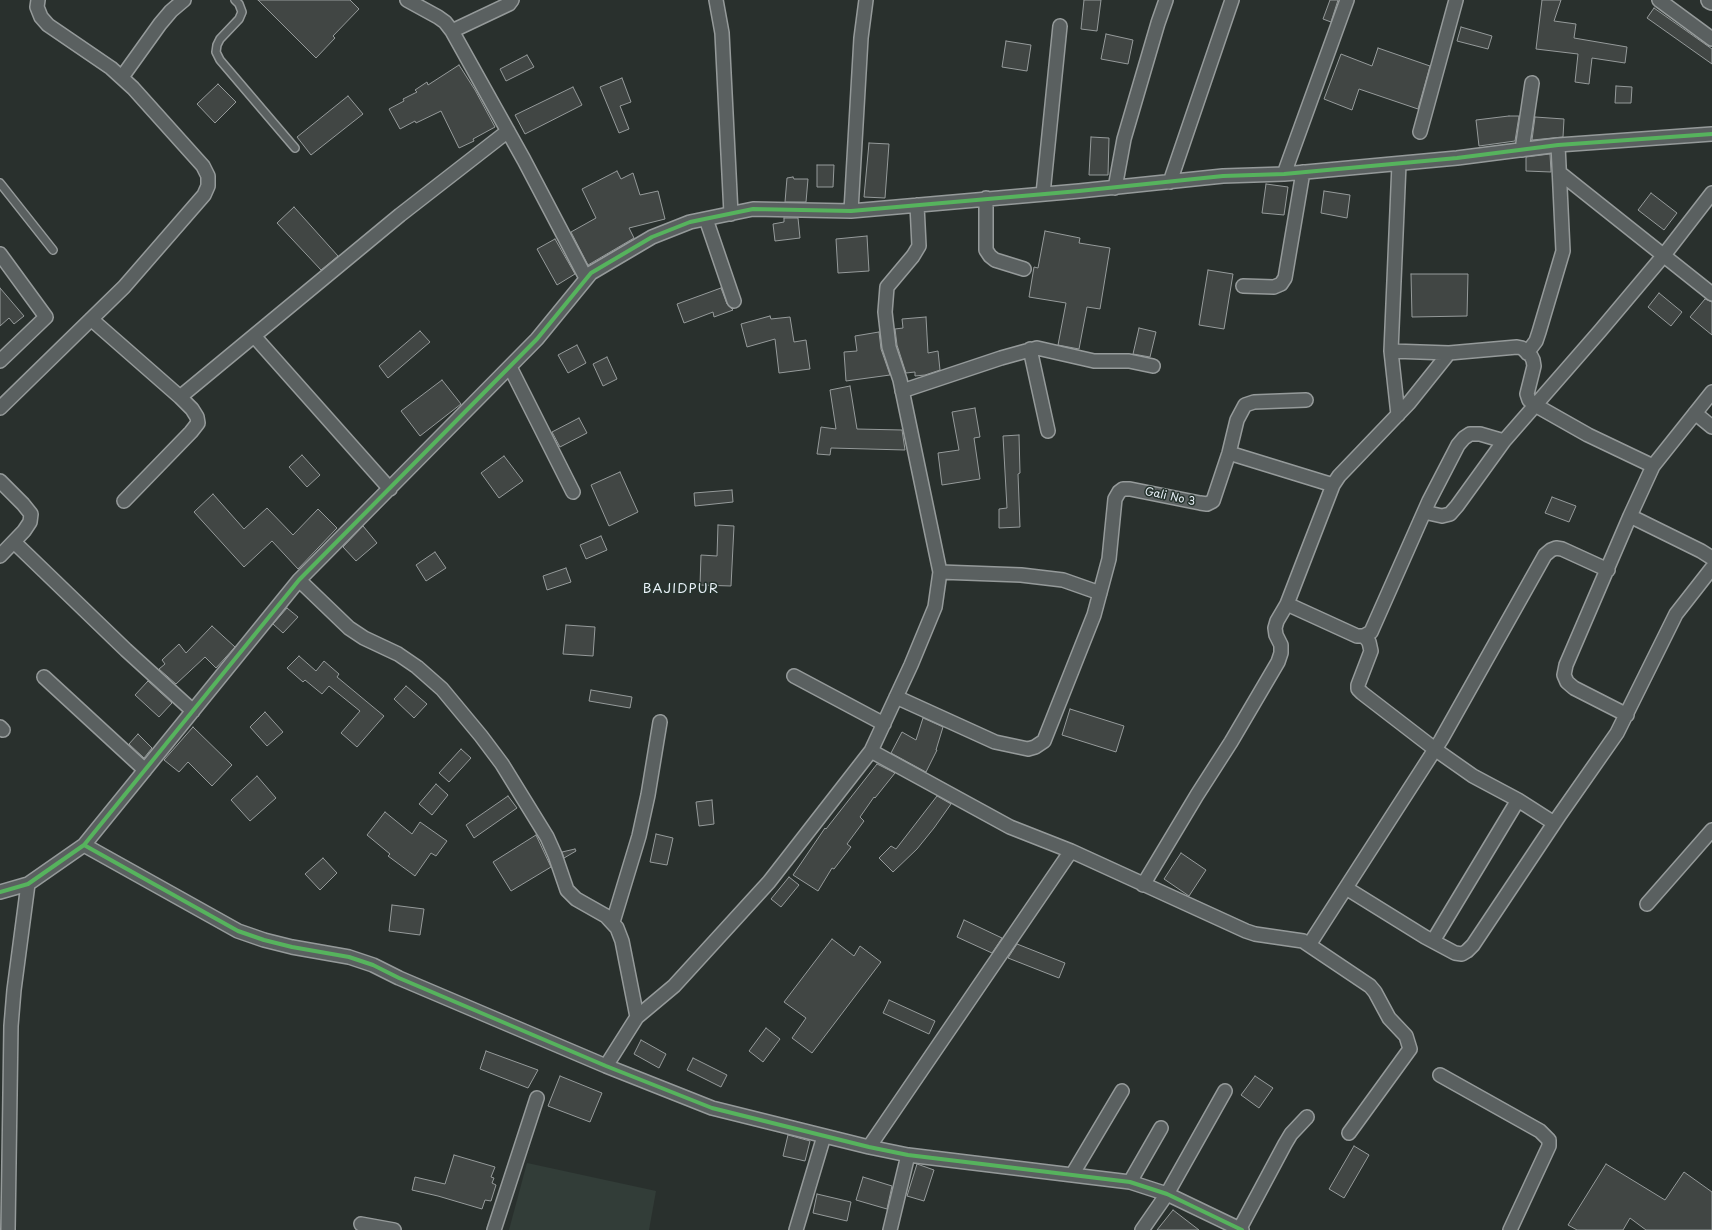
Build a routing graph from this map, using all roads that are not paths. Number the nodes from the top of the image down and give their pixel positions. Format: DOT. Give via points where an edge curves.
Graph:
graph roads {
  1 [pos="38,0"];
  2 [pos="184,0"];
  3 [pos="235,0"];
  4 [pos="407,0"];
  5 [pos="512,0"];
  6 [pos="716,0"];
  7 [pos="866,0"];
  8 [pos="1166,0"];
  9 [pos="1232,0"];
  10 [pos="1347,0"];
  11 [pos="1456,0"];
  12 [pos="1659,0"];
  13 [pos="1060,26"];
  14 [pos="452,31"];
  15 [pos="1712,39"];
  16 [pos="122,77"];
  17 [pos="1532,83"];
  18 [pos="508,131"];
  19 [pos="1420,132"];
  20 [pos="1712,134"];
  21 [pos="1558,145"];
  22 [pos="295,148"];
  23 [pos="1522,150"];
  24 [pos="1399,164"];
  25 [pos="1303,172"];
  26 [pos="1560,173"];
  27 [pos="1284,174"];
  28 [pos="1170,182"];
  29 [pos="0,183"];
  30 [pos="1115,188"];
  31 [pos="1712,193"];
  32 [pos="1043,194"];
  33 [pos="986,198"];
  34 [pos="917,205"];
  35 [pos="851,211"];
  36 [pos="731,214"];
  37 [pos="706,219"];
  38 [pos="53,250"];
  39 [pos="0,254"];
  40 [pos="1664,255"];
  41 [pos="1024,268"];
  42 [pos="586,278"];
  43 [pos="1243,286"];
  44 [pos="1712,294"];
  45 [pos="734,301"];
  46 [pos="91,319"];
  47 [pos="254,336"];
  48 [pos="1030,349"];
  49 [pos="1391,351"];
  50 [pos="1449,353"];
  51 [pos="1527,353"];
  52 [pos="0,361"];
  53 [pos="1153,366"];
  54 [pos="510,367"];
  55 [pos="902,391"];
  56 [pos="1712,392"];
  57 [pos="180,397"];
  58 [pos="1306,400"];
  59 [pos="1535,405"];
  60 [pos="0,408"];
  61 [pos="1695,413"];
  62 [pos="1398,415"];
  63 [pos="1712,427"];
  64 [pos="1048,431"];
  65 [pos="1504,441"];
  66 [pos="1228,454"];
  67 [pos="1653,466"];
  68 [pos="0,481"];
  69 [pos="1333,485"];
  70 [pos="390,489"];
  71 [pos="573,492"];
  72 [pos="124,501"];
  73 [pos="1424,512"];
  74 [pos="1630,516"];
  75 [pos="14,542"];
  76 [pos="0,556"];
  77 [pos="1712,558"];
  78 [pos="1712,568"];
  79 [pos="1608,570"];
  80 [pos="940,572"];
  81 [pos="299,580"];
  82 [pos="1100,593"];
  83 [pos="1287,604"];
  84 [pos="1364,636"];
  85 [pos="44,676"];
  86 [pos="794,676"];
  87 [pos="896,697"];
  88 [pos="193,711"];
  89 [pos="1627,715"];
  90 [pos="660,722"];
  91 [pos="884,724"];
  92 [pos="1436,750"];
  93 [pos="871,751"];
  94 [pos="144,770"];
  95 [pos="1518,800"];
  96 [pos="1554,823"];
  97 [pos="1712,830"];
  98 [pos="84,845"];
  99 [pos="1071,851"];
  100 [pos="28,884"];
  101 [pos="1143,885"];
  102 [pos="1346,888"];
  103 [pos="0,892"];
  104 [pos="1647,904"];
  105 [pos="613,922"];
  106 [pos="1433,941"];
  107 [pos="1309,945"];
  108 [pos="637,1017"];
  109 [pos="606,1066"];
  110 [pos="1440,1075"];
  111 [pos="1122,1091"];
  112 [pos="1225,1091"];
  113 [pos="537,1098"];
  114 [pos="1307,1117"];
  115 [pos="1161,1128"];
  116 [pos="1349,1133"];
  117 [pos="824,1136"];
  118 [pos="869,1147"];
  119 [pos="908,1155"];
  120 [pos="1072,1175"];
  121 [pos="1130,1182"];
  122 [pos="1167,1194"];
  123 [pos="361,1224"];
  124 [pos="8,1230"];
  125 [pos="394,1230"];
  126 [pos="494,1230"];
  127 [pos="796,1230"];
  128 [pos="890,1230"];
  129 [pos="1142,1230"];
  130 [pos="1240,1230"];
  131 [pos="1510,1230"];
  1 -- 16 [label="street" via="40,17 48,25"];
  2 -- 16 [label="street" via="160,24"];
  3 -- 22 [label="lane" via="242,12 239,19 220,39 216,52"];
  4 -- 14 [label="street" via="438,17"];
  5 -- 14 [label="street"];
  6 -- 36 [label="street" via="722,33"];
  7 -- 35 [label="street" via="861,38"];
  8 -- 30 [label="street" via="1124,139"];
  9 -- 28 [label="street"];
  10 -- 27 [label="street"];
  11 -- 19 [label="street"];
  12 -- 15 [label="street"];
  13 -- 32 [label="street"];
  14 -- 18 [label="street"];
  16 -- 46 [label="street" via="203,166 208,176 208,186 204,195 124,287"];
  17 -- 23 [label="street"];
  18 -- 42 [label="street"];
  18 -- 47 [label="street" via="394,220"];
  20 -- 21 [label="street"];
  21 -- 23 [label="street"];
  21 -- 26 [label="street"];
  23 -- 24 [label="street"];
  24 -- 25 [label="street"];
  24 -- 49 [label="street"];
  25 -- 27 [label="street"];
  25 -- 43 [label="street" via="1286,278 1274,287"];
  26 -- 40 [label="street"];
  26 -- 51 [label="street" via="1563,251 1536,341"];
  27 -- 28 [label="street" via="1223,176"];
  28 -- 30 [label="street"];
  29 -- 38 [label="lane"];
  30 -- 32 [label="street"];
  31 -- 40 [label="street"];
  32 -- 33 [label="street"];
  33 -- 34 [label="street"];
  33 -- 41 [label="street" via="986,250 995,260"];
  34 -- 35 [label="street"];
  34 -- 55 [label="street" via="919,246 891,282 886,293 885,312 889,347"];
  35 -- 36 [label="street" via="753,210"];
  36 -- 37 [label="street"];
  37 -- 42 [label="street" via="690,222 652,237"];
  37 -- 45 [label="street"];
  39 -- 52 [label="street" via="46,317"];
  40 -- 44 [label="street"];
  40 -- 59 [label="street"];
  42 -- 54 [label="street" via="537,339"];
  46 -- 57 [label="street"];
  46 -- 60 [label="street"];
  47 -- 57 [label="street"];
  47 -- 70 [label="street"];
  48 -- 53 [label="street" via="1037,348 1094,361 1129,361"];
  48 -- 55 [label="street"];
  48 -- 64 [label="street"];
  49 -- 50 [label="street"];
  49 -- 62 [label="street"];
  50 -- 51 [label="street" via="1517,347"];
  50 -- 62 [label="street"];
  51 -- 59 [label="street" via="1534,366 1527,394"];
  54 -- 70 [label="street"];
  54 -- 71 [label="street"];
  55 -- 80 [label="street"];
  56 -- 61 [label="street"];
  57 -- 72 [label="street" via="192,409 198,423"];
  58 -- 66 [label="street" via="1254,402 1245,405 1237,420"];
  59 -- 65 [label="street"];
  59 -- 67 [label="street" via="1588,435"];
  61 -- 63 [label="street"];
  61 -- 67 [label="street"];
  62 -- 69 [label="street"];
  65 -- 73 [label="street" via="1450,514 1442,516"];
  65 -- 73 [label="street" via="1480,434 1470,434 1464,438"];
  66 -- 69 [label="street"];
  66 -- 82 [label="street, Gali No 3" via="1216,495 1213,501 1207,504 1130,489 1119,492 1115,503 1109,560"];
  67 -- 74 [label="street"];
  68 -- 75 [label="street" via="31,514 30,522"];
  69 -- 83 [label="street"];
  70 -- 81 [label="street"];
  73 -- 84 [label="street" via="1371,632"];
  74 -- 77 [label="street"];
  74 -- 79 [label="street"];
  75 -- 76 [label="street"];
  75 -- 88 [label="street"];
  78 -- 89 [label="street" via="1676,614"];
  79 -- 89 [label="street" via="1566,665 1564,675 1566,682 1574,688"];
  79 -- 92 [label="street" via="1562,548 1550,550 1545,555"];
  80 -- 82 [label="street" via="1021,575 1063,580"];
  80 -- 87 [label="street" via="935,607"];
  81 -- 88 [label="street"];
  81 -- 105 [label="street" via="349,628 411,662 442,689 502,764 547,838 567,890 576,899"];
  82 -- 87 [label="street" via="1047,736 1044,742 1035,747 1028,749 995,742"];
  83 -- 84 [label="street" via="1357,636"];
  83 -- 101 [label="street" via="1275,628 1281,653 1278,662 1232,742"];
  84 -- 92 [label="street" via="1371,650 1358,689"];
  85 -- 94 [label="street"];
  86 -- 91 [label="street"];
  87 -- 91 [label="street"];
  88 -- 94 [label="street"];
  89 -- 96 [label="street"];
  90 -- 105 [label="street" via="641,829"];
  91 -- 93 [label="street"];
  92 -- 95 [label="street" via="1482,781"];
  92 -- 102 [label="street"];
  93 -- 99 [label="street" via="1010,827"];
  93 -- 108 [label="street" via="769,882 674,986"];
  94 -- 98 [label="street"];
  95 -- 96 [label="street"];
  95 -- 106 [label="street"];
  96 -- 106 [label="street" via="1467,951 1462,954 1455,953"];
  97 -- 104 [label="street"];
  98 -- 100 [label="street"];
  98 -- 109 [label="street" via="238,931 264,940 349,957 373,965"];
  99 -- 101 [label="street"];
  99 -- 118 [label="street"];
  100 -- 103 [label="street"];
  100 -- 124 [label="street" via="11,1026"];
  101 -- 107 [label="street" via="1246,932 1296,939"];
  102 -- 106 [label="street"];
  102 -- 107 [label="street"];
  105 -- 108 [label="street" via="622,941"];
  107 -- 116 [label="street" via="1370,986 1389,1018 1406,1036 1409,1043 1410,1049 1404,1058"];
  108 -- 109 [label="street"];
  109 -- 117 [label="street" via="712,1108"];
  110 -- 131 [label="street" via="1540,1131 1549,1140 1549,1146"];
  111 -- 120 [label="street"];
  112 -- 122 [label="street"];
  113 -- 126 [label="street"];
  114 -- 130 [label="street" via="1285,1144"];
  115 -- 121 [label="street"];
  117 -- 118 [label="street"];
  117 -- 127 [label="street"];
  118 -- 119 [label="street"];
  119 -- 120 [label="street"];
  119 -- 128 [label="street"];
  120 -- 121 [label="street"];
  121 -- 122 [label="street"];
  122 -- 129 [label="street"];
  122 -- 130 [label="street"];
  123 -- 125 [label="street"];
}
